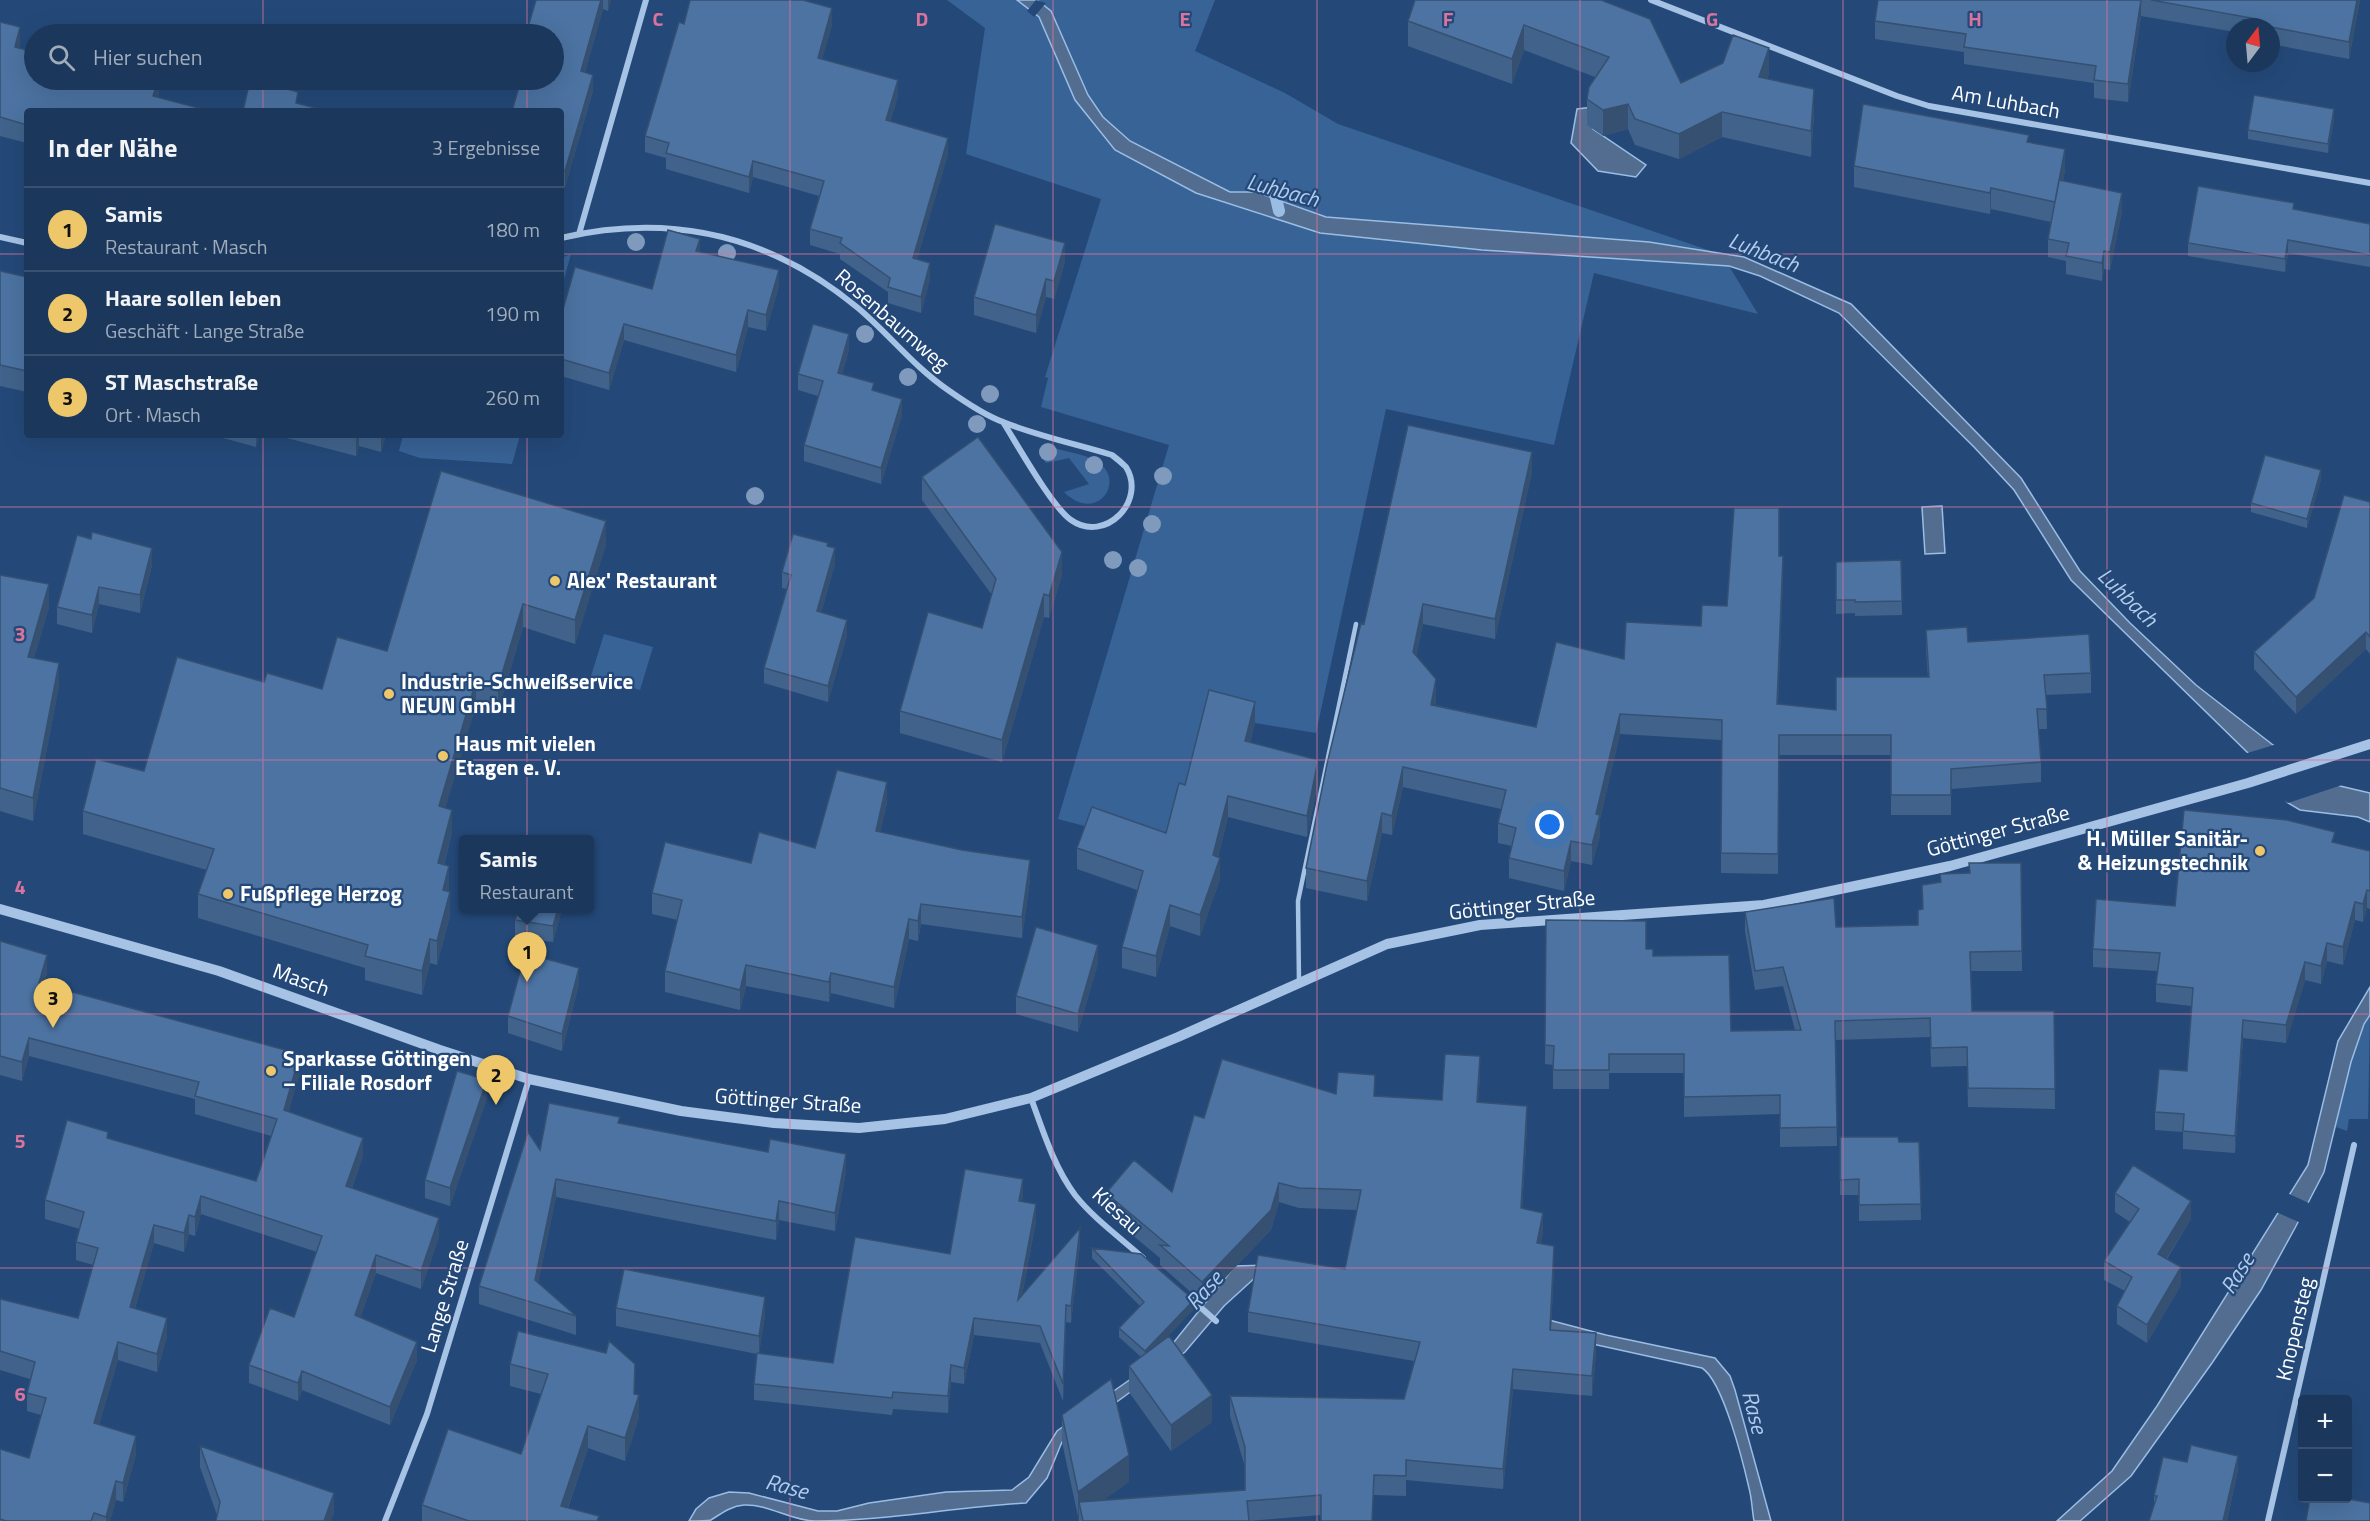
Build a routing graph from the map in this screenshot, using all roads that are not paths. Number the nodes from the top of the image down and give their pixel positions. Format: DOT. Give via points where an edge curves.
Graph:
graph roads {
  1 [pos="646,0"];
  2 [pos="1651,0"];
  3 [pos="2370,183"];
  4 [pos="579,234"];
  5 [pos="0,237"];
  6 [pos="564,237"];
  7 [pos="24,242"];
  8 [pos="1003,422"];
  9 [pos="1356,624"];
  10 [pos="2370,744"];
  11 [pos="0,909"];
  12 [pos="1299,983"];
  13 [pos="529,1079"];
  14 [pos="588,1091"];
  15 [pos="1030,1098"];
  16 [pos="2354,1145"];
  17 [pos="1147,1261"];
  18 [pos="1180,1290"];
  19 [pos="1216,1321"];
  20 [pos="385,1521"];
  21 [pos="2268,1521"];
  1 -- 4 [label="street"];
  2 -- 3 [label="street, Am Luhbach" via="1929,106"];
  4 -- 6 [label="street, Rosenbaumweg"];
  4 -- 8 [label="street, Rosenbaumweg" via="630,226 671,227 734,240 801,266 860,309 927,375"];
  5 -- 7 [label="street"];
  8 -- 8 [label="street, Rosenbaumweg" via="1112,455 1125,467 1132,483 1130,501 1121,516 1106,525 1088,527 1072,521 1059,508"];
  9 -- 12 [label="lane" via="1298,901"];
  10 -- 12 [label="street, Göttinger Straße" via="2248,783 1950,866 1764,905 1480,925 1388,944"];
  11 -- 13 [label="street, Masch" via="219,971"];
  12 -- 15 [label="street, Göttinger Straße"];
  13 -- 14 [label="street, Masch"];
  13 -- 20 [label="street, Lange Straße" via="427,1414"];
  14 -- 15 [label="street, Göttinger Straße" via="690,1113 859,1128 945,1119"];
  15 -- 17 [label="street, Kiesau" via="1051,1153 1074,1193"];
  16 -- 21 [label="street, Knopensteg"];
  18 -- 19 [label="street"];
}
